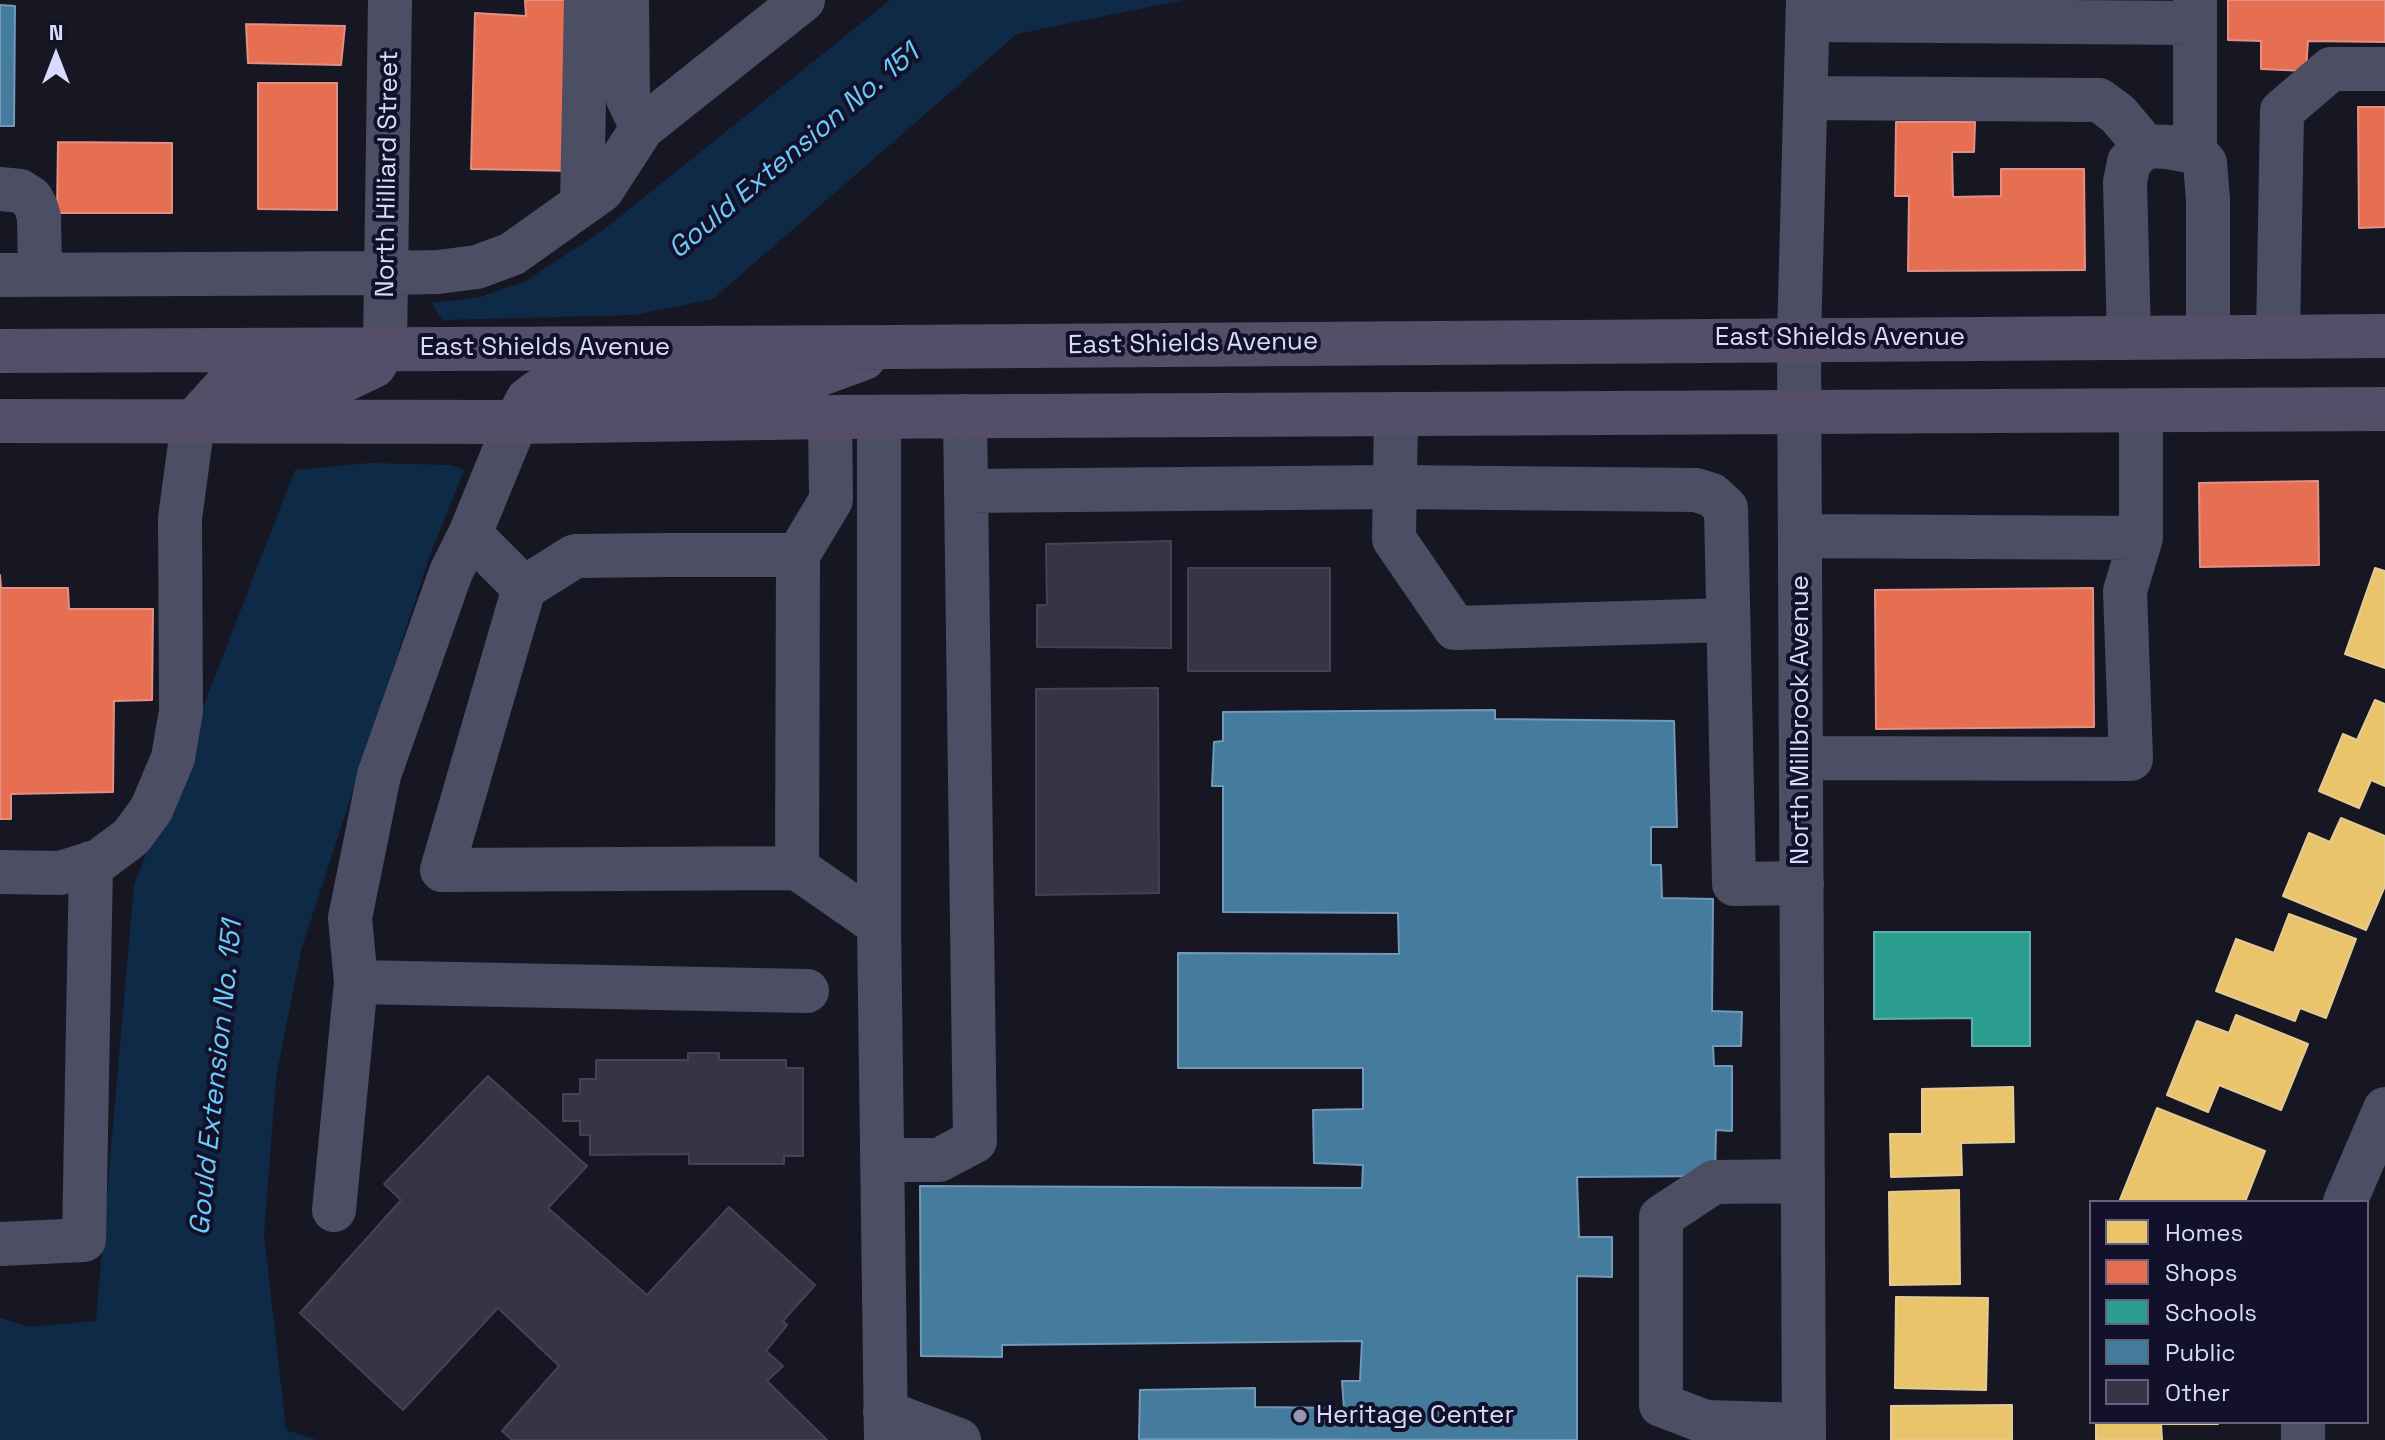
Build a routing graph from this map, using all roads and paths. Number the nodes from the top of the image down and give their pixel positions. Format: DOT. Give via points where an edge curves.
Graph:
graph roads {
  1 [pos="390,0"];
  2 [pos="586,0"];
  3 [pos="627,0"];
  4 [pos="803,0"];
  5 [pos="1808,10"];
  6 [pos="1920,10"];
  7 [pos="2195,12"];
  8 [pos="2385,69"];
  9 [pos="1806,98"];
  10 [pos="642,128"];
  11 [pos="2145,146"];
  12 [pos="2195,152"];
  13 [pos="0,189"];
  14 [pos="582,204"];
  15 [pos="386,273"];
  16 [pos="20,274"];
  17 [pos="2208,336"];
  18 [pos="2278,336"];
  19 [pos="2385,336"];
  20 [pos="2129,337"];
  21 [pos="1799,339"];
  22 [pos="893,347"];
  23 [pos="385,348"];
  24 [pos="0,351"];
  25 [pos="2385,409"];
  26 [pos="2141,411"];
  27 [pos="1800,413"];
  28 [pos="1396,414"];
  29 [pos="965,416"];
  30 [pos="830,417"];
  31 [pos="879,417"];
  32 [pos="0,421"];
  33 [pos="193,422"];
  34 [pos="516,422"];
  35 [pos="1395,487"];
  36 [pos="966,491"];
  37 [pos="470,534"];
  38 [pos="1800,536"];
  39 [pos="2141,538"];
  40 [pos="798,555"];
  41 [pos="524,588"];
  42 [pos="1726,620"];
  43 [pos="1802,758"];
  44 [pos="91,863"];
  45 [pos="797,868"];
  46 [pos="0,872"];
  47 [pos="1802,883"];
  48 [pos="879,925"];
  49 [pos="356,982"];
  50 [pos="807,991"];
  51 [pos="2385,1109"];
  52 [pos="882,1160"];
  53 [pos="1803,1181"];
  54 [pos="2346,1200"];
  55 [pos="334,1210"];
  56 [pos="0,1244"];
  57 [pos="886,1426"];
  58 [pos="1804,1432"];
  59 [pos="959,1440"];
  1 -- 15 [label="street, North Hilliard Street"];
  2 -- 14 [label="street"];
  3 -- 10 [label="street" via="628,99"];
  4 -- 10 [label="street"];
  5 -- 6 [label="street"];
  5 -- 9 [label="street, North Millbrook Avenue"];
  6 -- 7 [label="street"];
  7 -- 12 [label="street"];
  8 -- 18 [label="street" via="2331,69 2282,111"];
  9 -- 11 [label="street" via="2099,100"];
  9 -- 21 [label="street, North Millbrook Avenue"];
  10 -- 14 [label="street" via="602,190"];
  11 -- 12 [label="street"];
  11 -- 20 [label="street" via="2129,162 2125,182"];
  12 -- 17 [label="street" via="2205,163 2208,199"];
  13 -- 16 [label="street" via="31,198 39,217"];
  14 -- 15 [label="street" via="512,254 477,267"];
  15 -- 16 [label="street"];
  15 -- 23 [label="street, North Hilliard Street"];
  17 -- 18 [label="main road, East Shields Avenue"];
  17 -- 20 [label="main road, East Shields Avenue"];
  18 -- 19 [label="main road, East Shields Avenue"];
  20 -- 21 [label="main road, East Shields Avenue"];
  21 -- 22 [label="main road, East Shields Avenue"];
  21 -- 27 [label="street, North Millbrook Avenue"];
  22 -- 23 [label="main road, East Shields Avenue"];
  22 -- 34 [label="main road" via="793,384 552,388 528,399"];
  23 -- 24 [label="main road, East Shields Avenue"];
  23 -- 33 [label="main road" via="374,366 332,386 224,388"];
  25 -- 26 [label="main road"];
  26 -- 27 [label="main road"];
  26 -- 39 [label="street"];
  27 -- 28 [label="main road"];
  27 -- 38 [label="street, North Millbrook Avenue"];
  28 -- 29 [label="main road"];
  28 -- 35 [label="street"];
  29 -- 31 [label="main road"];
  29 -- 36 [label="street"];
  30 -- 31 [label="main road"];
  30 -- 34 [label="main road"];
  30 -- 40 [label="street" via="831,500"];
  31 -- 48 [label="street"];
  32 -- 33 [label="main road"];
  33 -- 34 [label="main road"];
  33 -- 44 [label="street" via="180,518 181,711 173,758 151,810 131,837"];
  34 -- 37 [label="street"];
  35 -- 36 [label="street"];
  35 -- 42 [label="street" via="1394,539 1455,628"];
  35 -- 42 [label="street" via="1696,490 1712,495 1726,508"];
  36 -- 52 [label="street" via="975,1141 939,1160"];
  37 -- 41 [label="street"];
  37 -- 49 [label="street" via="451,572 379,775 350,918"];
  38 -- 39 [label="street"];
  38 -- 43 [label="street, North Millbrook Avenue"];
  39 -- 43 [label="street" via="2125,591 2131,759"];
  40 -- 41 [label="street" via="575,556"];
  40 -- 45 [label="street"];
  41 -- 45 [label="street" via="442,870"];
  42 -- 47 [label="street" via="1734,884"];
  43 -- 47 [label="street, North Millbrook Avenue"];
  44 -- 46 [label="street" via="60,873"];
  44 -- 56 [label="street" via="84,1240"];
  45 -- 48 [label="street"];
  47 -- 53 [label="street, North Millbrook Avenue"];
  48 -- 52 [label="street"];
  49 -- 50 [label="street"];
  49 -- 55 [label="street"];
  51 -- 54 [label="street"];
  52 -- 57 [label="street"];
  53 -- 58 [label="street, North Millbrook Avenue"];
  53 -- 58 [label="street" via="1714,1182 1661,1217 1661,1405 1706,1422"];
  57 -- 59 [label="street"];
}
